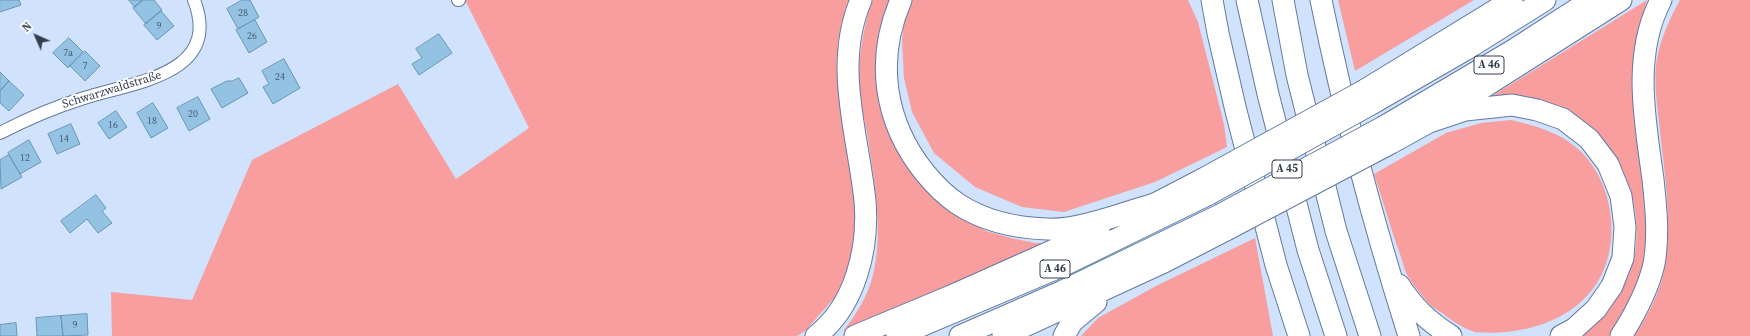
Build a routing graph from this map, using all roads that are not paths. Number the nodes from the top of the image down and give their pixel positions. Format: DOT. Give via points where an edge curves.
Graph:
graph roads {
  1 [pos="194,0"];
  2 [pos="861,0"];
  3 [pos="901,0"];
  4 [pos="1203,0"];
  5 [pos="1212,0"];
  6 [pos="1247,0"];
  7 [pos="1283,0"];
  8 [pos="1321,0"];
  9 [pos="1504,0"];
  10 [pos="1512,0"];
  11 [pos="1545,0"];
  12 [pos="1591,0"];
  13 [pos="1622,0"];
  14 [pos="1661,0"];
  15 [pos="1218,33"];
  16 [pos="1417,58"];
  17 [pos="1369,96"];
  18 [pos="1429,122"];
  19 [pos="0,133"];
  20 [pos="1388,134"];
  21 [pos="1206,186"];
  22 [pos="1161,202"];
  23 [pos="1223,222"];
  24 [pos="1164,262"];
  25 [pos="1276,265"];
  26 [pos="1388,271"];
  27 [pos="816,336"];
  28 [pos="855,336"];
  29 [pos="897,336"];
  30 [pos="960,336"];
  31 [pos="1003,336"];
  32 [pos="1064,336"];
  33 [pos="1286,336"];
  34 [pos="1299,336"];
  35 [pos="1336,336"];
  36 [pos="1370,336"];
  37 [pos="1409,336"];
  38 [pos="1451,336"];
  39 [pos="1561,336"];
  40 [pos="1621,336"];
  1 -- 19 [label="street, Schwarzwaldstraße" via="200,29 194,48 175,69 160,76 55,108"];
  2 -- 27 [label="highway" via="850,42 847,71 850,110 865,202 864,239 858,274 850,295 836,316"];
  3 -- 22 [label="highway" via="889,38 886,67 889,100 898,131 912,156 933,183 958,204 990,220 1019,227 1049,230 1082,225"];
  4 -- 15 [label="highway"];
  5 -- 15 [label="highway"];
  6 -- 35 [label="highway, A 45" via="1308,250"];
  7 -- 36 [label="highway, A 45" via="1297,75 1336,232"];
  8 -- 26 [label="highway" via="1333,58"];
  9 -- 16 [label="highway"];
  10 -- 16 [label="highway"];
  11 -- 17 [label="highway, A 46" via="1465,50"];
  12 -- 20 [label="highway, A 46"];
  13 -- 18 [label="highway"];
  14 -- 40 [label="highway" via="1646,44 1644,73 1644,110 1657,219 1654,264 1647,287"];
  15 -- 25 [label="highway"];
  16 -- 17 [label="highway"];
  17 -- 21 [label="highway, A 46, bridge"];
  18 -- 20 [label="highway"];
  18 -- 39 [label="highway" via="1465,110 1512,105 1537,110 1563,119 1589,139 1608,164 1621,196 1625,227 1623,258 1612,286 1596,309 1574,329"];
  20 -- 23 [label="highway, A 46, bridge"];
  21 -- 22 [label="highway"];
  21 -- 29 [label="highway, A 46" via="1062,266"];
  22 -- 28 [label="highway"];
  23 -- 24 [label="highway"];
  23 -- 30 [label="highway, A 46"];
  24 -- 31 [label="highway"];
  24 -- 32 [label="highway" via="1095,302 1072,322"];
  25 -- 33 [label="highway"];
  25 -- 34 [label="highway"];
  26 -- 37 [label="highway"];
  26 -- 38 [label="highway" via="1412,304 1429,321"];
}
